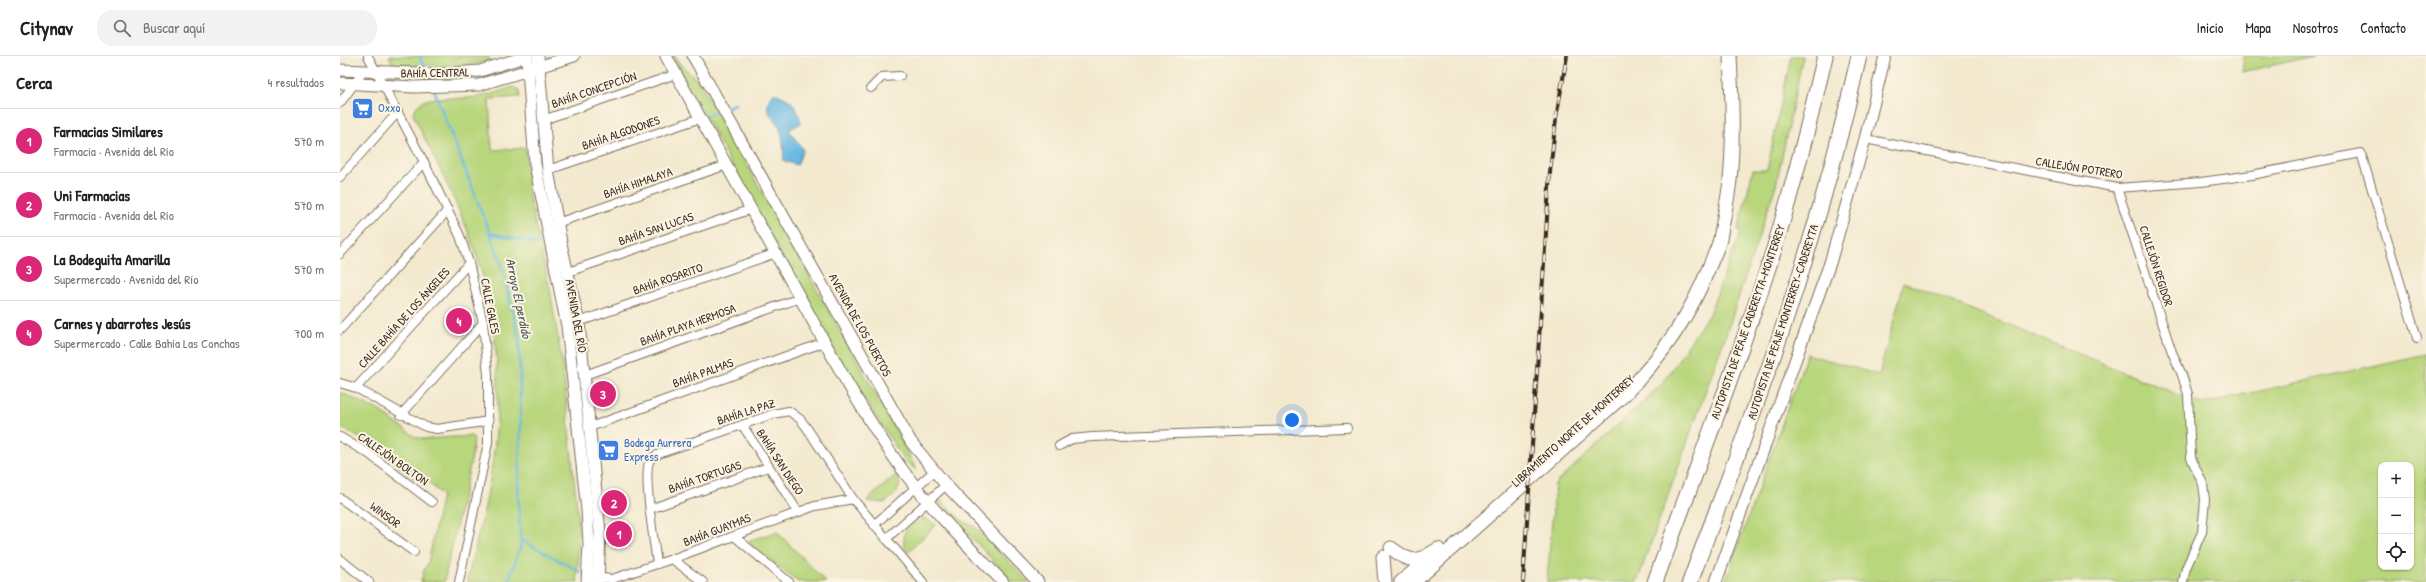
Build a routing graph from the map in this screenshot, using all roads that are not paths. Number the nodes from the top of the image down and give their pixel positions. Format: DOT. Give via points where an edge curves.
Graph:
graph roads {
  1 [pos="368,56"];
  2 [pos="527,56"];
  3 [pos="538,56"];
  4 [pos="574,56"];
  5 [pos="666,56"];
  6 [pos="693,56"];
  7 [pos="1730,56"];
  8 [pos="1825,56"];
  9 [pos="1859,56"];
  10 [pos="1885,56"];
  11 [pos="539,68"];
  12 [pos="340,70"];
  13 [pos="363,72"];
  14 [pos="527,72"];
  15 [pos="377,73"];
  16 [pos="443,74"];
  17 [pos="676,74"];
  18 [pos="900,76"];
  19 [pos="340,83"];
  20 [pos="355,85"];
  21 [pos="384,86"];
  22 [pos="444,86"];
  23 [pos="871,88"];
  24 [pos="340,103"];
  25 [pos="398,112"];
  26 [pos="701,118"];
  27 [pos="543,120"];
  28 [pos="1865,139"];
  29 [pos="424,162"];
  30 [pos="535,164"];
  31 [pos="727,165"];
  32 [pos="547,166"];
  33 [pos="340,178"];
  34 [pos="2117,188"];
  35 [pos="448,210"];
  36 [pos="752,210"];
  37 [pos="557,223"];
  38 [pos="1720,232"];
  39 [pos="776,253"];
  40 [pos="340,254"];
  41 [pos="469,263"];
  42 [pos="568,272"];
  43 [pos="800,298"];
  44 [pos="483,323"];
  45 [pos="579,323"];
  46 [pos="567,326"];
  47 [pos="340,330"];
  48 [pos="2417,338"];
  49 [pos="825,342"];
  50 [pos="585,375"];
  51 [pos="340,383"];
  52 [pos="356,388"];
  53 [pos="401,414"];
  54 [pos="489,421"];
  55 [pos="743,426"];
  56 [pos="590,427"];
  57 [pos="1347,428"];
  58 [pos="340,437"];
  59 [pos="1059,446"];
  60 [pos="768,467"];
  61 [pos="934,472"];
  62 [pos="946,485"];
  63 [pos="917,487"];
  64 [pos="340,498"];
  65 [pos="853,499"];
  66 [pos="928,501"];
  67 [pos="432,502"];
  68 [pos="650,509"];
  69 [pos="798,512"];
  70 [pos="874,525"];
  71 [pos="734,536"];
  72 [pos="886,539"];
  73 [pos="1438,549"];
  74 [pos="414,552"];
  75 [pos="340,559"];
  76 [pos="672,559"];
  77 [pos="658,564"];
  78 [pos="917,575"];
  79 [pos="587,579"];
  80 [pos="599,580"];
  81 [pos="614,580"];
  82 [pos="369,582"];
  83 [pos="459,582"];
  84 [pos="703,582"];
  85 [pos="789,582"];
  86 [pos="911,582"];
  87 [pos="923,582"];
  88 [pos="1003,582"];
  89 [pos="1038,582"];
  90 [pos="1385,582"];
  91 [pos="1401,582"];
  92 [pos="1414,582"];
  93 [pos="1655,582"];
  94 [pos="1690,582"];
  95 [pos="1716,582"];
  96 [pos="2183,582"];
  1 -- 15 [label="street, CALLE GALES"];
  2 -- 14 [label="street, AVENIDA DEL RÍO"];
  2 -- 16 [label="street, BAHÍA CENTRAL" via="480,71"];
  3 -- 11 [label="street, AVENIDA DEL RÍO"];
  4 -- 11 [label="street, BAHÍA CENTRAL"];
  5 -- 17 [label="street"];
  6 -- 61 [label="street, AVENIDA DE LOS PUERTOS" via="911,442"];
  7 -- 38 [label="main road, LIBRAMIENTO NORTE DE MONTERREY" via="1730,181"];
  8 -- 93 [label="highway, AUTOPISTA DE PEAJE CADEREYTA-MONTERREY" via="1775,246 1722,401"];
  9 -- 94 [label="highway, AUTOPISTA DE PEAJE MONTERREY-CADEREYTA" via="1828,184 1790,306 1764,385"];
  10 -- 28 [label="street"];
  11 -- 14 [label="street, BAHÍA CENTRAL"];
  11 -- 27 [label="street, AVENIDA DEL RÍO"];
  12 -- 13 [label="street, BAHÍA CENTRAL"];
  13 -- 15 [label="street, BAHÍA CENTRAL"];
  13 -- 20 [label="street"];
  14 -- 22 [label="street, BAHÍA CENTRAL" via="479,86"];
  14 -- 30 [label="street, AVENIDA DEL RÍO"];
  15 -- 16 [label="street, BAHÍA CENTRAL"];
  15 -- 21 [label="street, CALLE GALES"];
  16 -- 22 [label="street"];
  17 -- 26 [label="street"];
  17 -- 27 [label="street, BAHÍA CONCEPCIÓN"];
  18 -- 23 [label="street" via="882,77"];
  19 -- 20 [label="street, BAHÍA CENTRAL"];
  20 -- 21 [label="street, BAHÍA CENTRAL"];
  20 -- 24 [label="street"];
  21 -- 22 [label="street, BAHÍA CENTRAL"];
  21 -- 25 [label="street, CALLE GALES"];
  25 -- 29 [label="street, CALLE GALES"];
  25 -- 33 [label="street"];
  26 -- 31 [label="street"];
  26 -- 32 [label="street, BAHÍA ALGODONES"];
  27 -- 32 [label="street, AVENIDA DEL RÍO"];
  28 -- 34 [label="street, CALLEJÓN POTRERO"];
  28 -- 95 [label="street" via="1817,304"];
  29 -- 35 [label="street, CALLE GALES"];
  29 -- 40 [label="street"];
  30 -- 32 [label="street"];
  30 -- 46 [label="street, AVENIDA DEL RÍO"];
  31 -- 36 [label="street"];
  31 -- 37 [label="street, BAHÍA HIMALAYA"];
  32 -- 37 [label="street, AVENIDA DEL RÍO"];
  34 -- 48 [label="street, CALLEJÓN POTRERO" via="2201,182 2252,175 2361,153"];
  34 -- 96 [label="street, CALLEJÓN REGIDOR" via="2188,394 2191,458 2201,478 2205,500 2202,532 2186,568"];
  35 -- 41 [label="street, CALLE GALES"];
  35 -- 47 [label="street"];
  36 -- 39 [label="street"];
  36 -- 42 [label="street, BAHÍA SAN LUCAS"];
  37 -- 42 [label="street, AVENIDA DEL RÍO"];
  38 -- 73 [label="main road, LIBRAMIENTO NORTE DE MONTERREY" via="1715,238 1680,318 1631,380"];
  38 -- 92 [label="main road, LIBRAMIENTO NORTE DE MONTERREY" via="1711,262 1693,301 1671,339 1650,367 1615,402"];
  39 -- 43 [label="street"];
  39 -- 45 [label="street, BAHÍA ROSARITO"];
  41 -- 44 [label="street, CALLE GALES"];
  41 -- 52 [label="street, CALLE BAHÍA DE LOS ÁNGELES"];
  42 -- 45 [label="street, AVENIDA DEL RÍO"];
  43 -- 49 [label="street"];
  43 -- 50 [label="street, BAHÍA PLAYA HERMOSA"];
  44 -- 53 [label="street"];
  44 -- 54 [label="street, CALLE GALES"];
  45 -- 46 [label="street, BAHÍA ROSARITO"];
  45 -- 50 [label="street, AVENIDA DEL RÍO"];
  46 -- 79 [label="street, AVENIDA DEL RÍO" via="587,510"];
  49 -- 56 [label="street, BAHÍA PALMAS"];
  49 -- 63 [label="street" via="872,424"];
  50 -- 56 [label="street, AVENIDA DEL RÍO"];
  51 -- 52 [label="street"];
  52 -- 53 [label="street"];
  53 -- 54 [label="street" via="426,427 437,429"];
  54 -- 83 [label="street, CALLE GALES" via="488,443"];
  55 -- 60 [label="street, BAHÍA SAN DIEGO"];
  55 -- 65 [label="street, BAHÍA LA PAZ" via="781,412 789,411 795,414 807,428"];
  55 -- 68 [label="street, BAHÍA LA PAZ" via="660,453 650,460 647,469"];
  56 -- 80 [label="street, AVENIDA DEL RÍO" via="600,532"];
  57 -- 59 [label="street" via="1092,437 1072,439"];
  58 -- 67 [label="street, CALLEJÓN BOLTON" via="369,454"];
  60 -- 68 [label="street, BAHÍA TORTUGAS"];
  60 -- 69 [label="street, BAHÍA SAN DIEGO"];
  61 -- 62 [label="street, AVENIDA DE LOS PUERTOS"];
  61 -- 63 [label="street"];
  62 -- 66 [label="street"];
  62 -- 89 [label="street, AVENIDA DE LOS PUERTOS"];
  63 -- 66 [label="street"];
  63 -- 70 [label="street"];
  64 -- 74 [label="street, WINSOR"];
  65 -- 69 [label="street, BAHÍA GUAYMAS" via="833,501"];
  65 -- 70 [label="street, BAHÍA LA PAZ"];
  66 -- 72 [label="street"];
  66 -- 88 [label="street"];
  68 -- 77 [label="street, BAHÍA LA PAZ"];
  69 -- 71 [label="street, BAHÍA GUAYMAS"];
  70 -- 72 [label="street, BAHÍA LA PAZ"];
  71 -- 76 [label="street, BAHÍA GUAYMAS"];
  71 -- 85 [label="street"];
  72 -- 78 [label="street, BAHÍA LA PAZ"];
  73 -- 90 [label="main road" via="1420,560 1387,553"];
  73 -- 91 [label="main road, LIBRAMIENTO NORTE DE MONTERREY"];
  75 -- 82 [label="street"];
  76 -- 77 [label="street, BAHÍA GUAYMAS"];
  76 -- 84 [label="street"];
  77 -- 81 [label="street, BAHÍA GUAYMAS"];
  78 -- 86 [label="street"];
  78 -- 87 [label="street, BAHÍA LA PAZ"];
  79 -- 80 [label="street, BAHÍA GUAYMAS"];
  80 -- 81 [label="street, BAHÍA GUAYMAS"];
}
